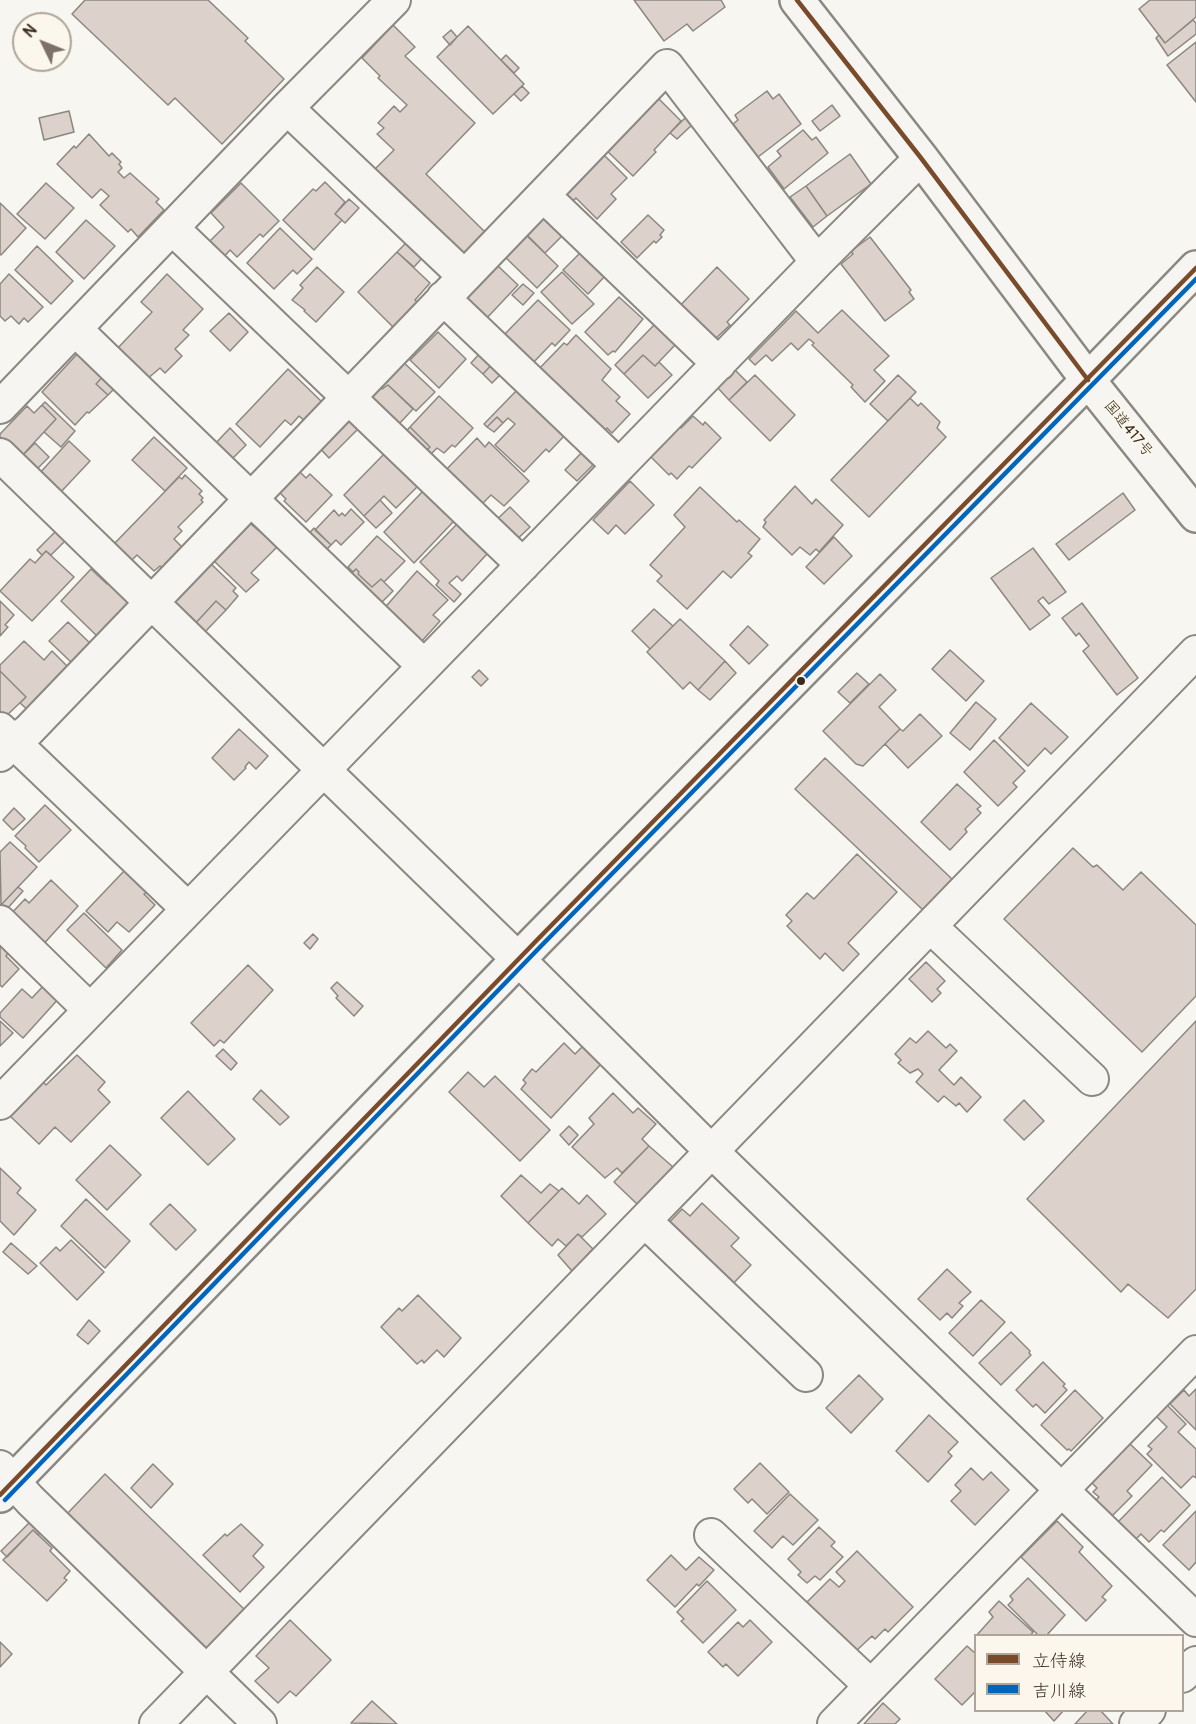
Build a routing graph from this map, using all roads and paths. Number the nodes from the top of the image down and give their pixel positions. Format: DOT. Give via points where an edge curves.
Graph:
graph roads {
  1 [pos="394,0"];
  2 [pos="797,0"];
  3 [pos="287,108"];
  4 [pos="921,158"];
  5 [pos="543,195"];
  6 [pos="172,228"];
  7 [pos="817,262"];
  8 [pos="1196,268"];
  9 [pos="454,287"];
  10 [pos="75,329"];
  11 [pos="719,364"];
  12 [pos="1088,380"];
  13 [pos="348,397"];
  14 [pos="0,407"];
  15 [pos="0,455"];
  16 [pos="619,466"];
  17 [pos="250,499"];
  18 [pos="1196,515"];
  19 [pos="523,565"];
  20 [pos="151,602"];
  21 [pos="1196,652"];
  22 [pos="424,666"];
  23 [pos="4,742"];
  24 [pos="323,770"];
  25 [pos="188,909"];
  26 [pos="0,922"];
  27 [pos="930,926"];
  28 [pos="518,959"];
  29 [pos="90,1010"];
  30 [pos="1092,1079"];
  31 [pos="0,1103"];
  32 [pos="712,1151"];
  33 [pos="645,1221"];
  34 [pos="1196,1352"];
  35 [pos="806,1375"];
  36 [pos="5,1481"];
  37 [pos="1061,1491"];
  38 [pos="711,1535"];
  39 [pos="1196,1620"];
  40 [pos="1196,1662"];
  41 [pos="207,1672"];
  42 [pos="1184,1674"];
  43 [pos="871,1686"];
  44 [pos="1147,1712"];
  45 [pos="156,1724"];
  46 [pos="260,1724"];
  47 [pos="834,1724"];
  48 [pos="1136,1724"];
  1 -- 3 [label="street"];
  2 -- 4 [label="main road, 国道417号"];
  3 -- 6 [label="street"];
  3 -- 9 [label="street"];
  4 -- 7 [label="street"];
  4 -- 12 [label="main road, 国道417号"];
  5 -- 7 [label="street" via="667,66"];
  5 -- 9 [label="street"];
  5 -- 11 [label="street"];
  6 -- 10 [label="street"];
  6 -- 13 [label="street"];
  7 -- 11 [label="street"];
  8 -- 12 [label="main road"];
  9 -- 13 [label="street"];
  9 -- 16 [label="street"];
  10 -- 14 [label="street"];
  10 -- 17 [label="street"];
  11 -- 16 [label="street"];
  12 -- 18 [label="main road, 国道417号"];
  12 -- 28 [label="main road"];
  13 -- 17 [label="street"];
  13 -- 19 [label="street"];
  15 -- 20 [label="street"];
  16 -- 19 [label="street"];
  17 -- 20 [label="street"];
  17 -- 22 [label="street"];
  19 -- 22 [label="street"];
  20 -- 23 [label="street" via="28,731"];
  20 -- 24 [label="street"];
  21 -- 27 [label="street"];
  22 -- 24 [label="street"];
  23 -- 25 [label="street"];
  24 -- 25 [label="street"];
  24 -- 28 [label="street"];
  25 -- 29 [label="street"];
  26 -- 29 [label="street"];
  27 -- 30 [label="street"];
  27 -- 32 [label="street"];
  28 -- 32 [label="street"];
  28 -- 36 [label="main road"];
  29 -- 31 [label="street"];
  32 -- 33 [label="street"];
  32 -- 37 [label="street"];
  33 -- 35 [label="street"];
  33 -- 41 [label="street"];
  34 -- 37 [label="street"];
  36 -- 41 [label="street" via="30,1500"];
  37 -- 39 [label="street"];
  37 -- 43 [label="street"];
  38 -- 43 [label="street"];
  40 -- 42 [label="street"];
  41 -- 45 [label="street"];
  41 -- 46 [label="street"];
  43 -- 47 [label="street"];
  44 -- 48 [label="street"];
}
